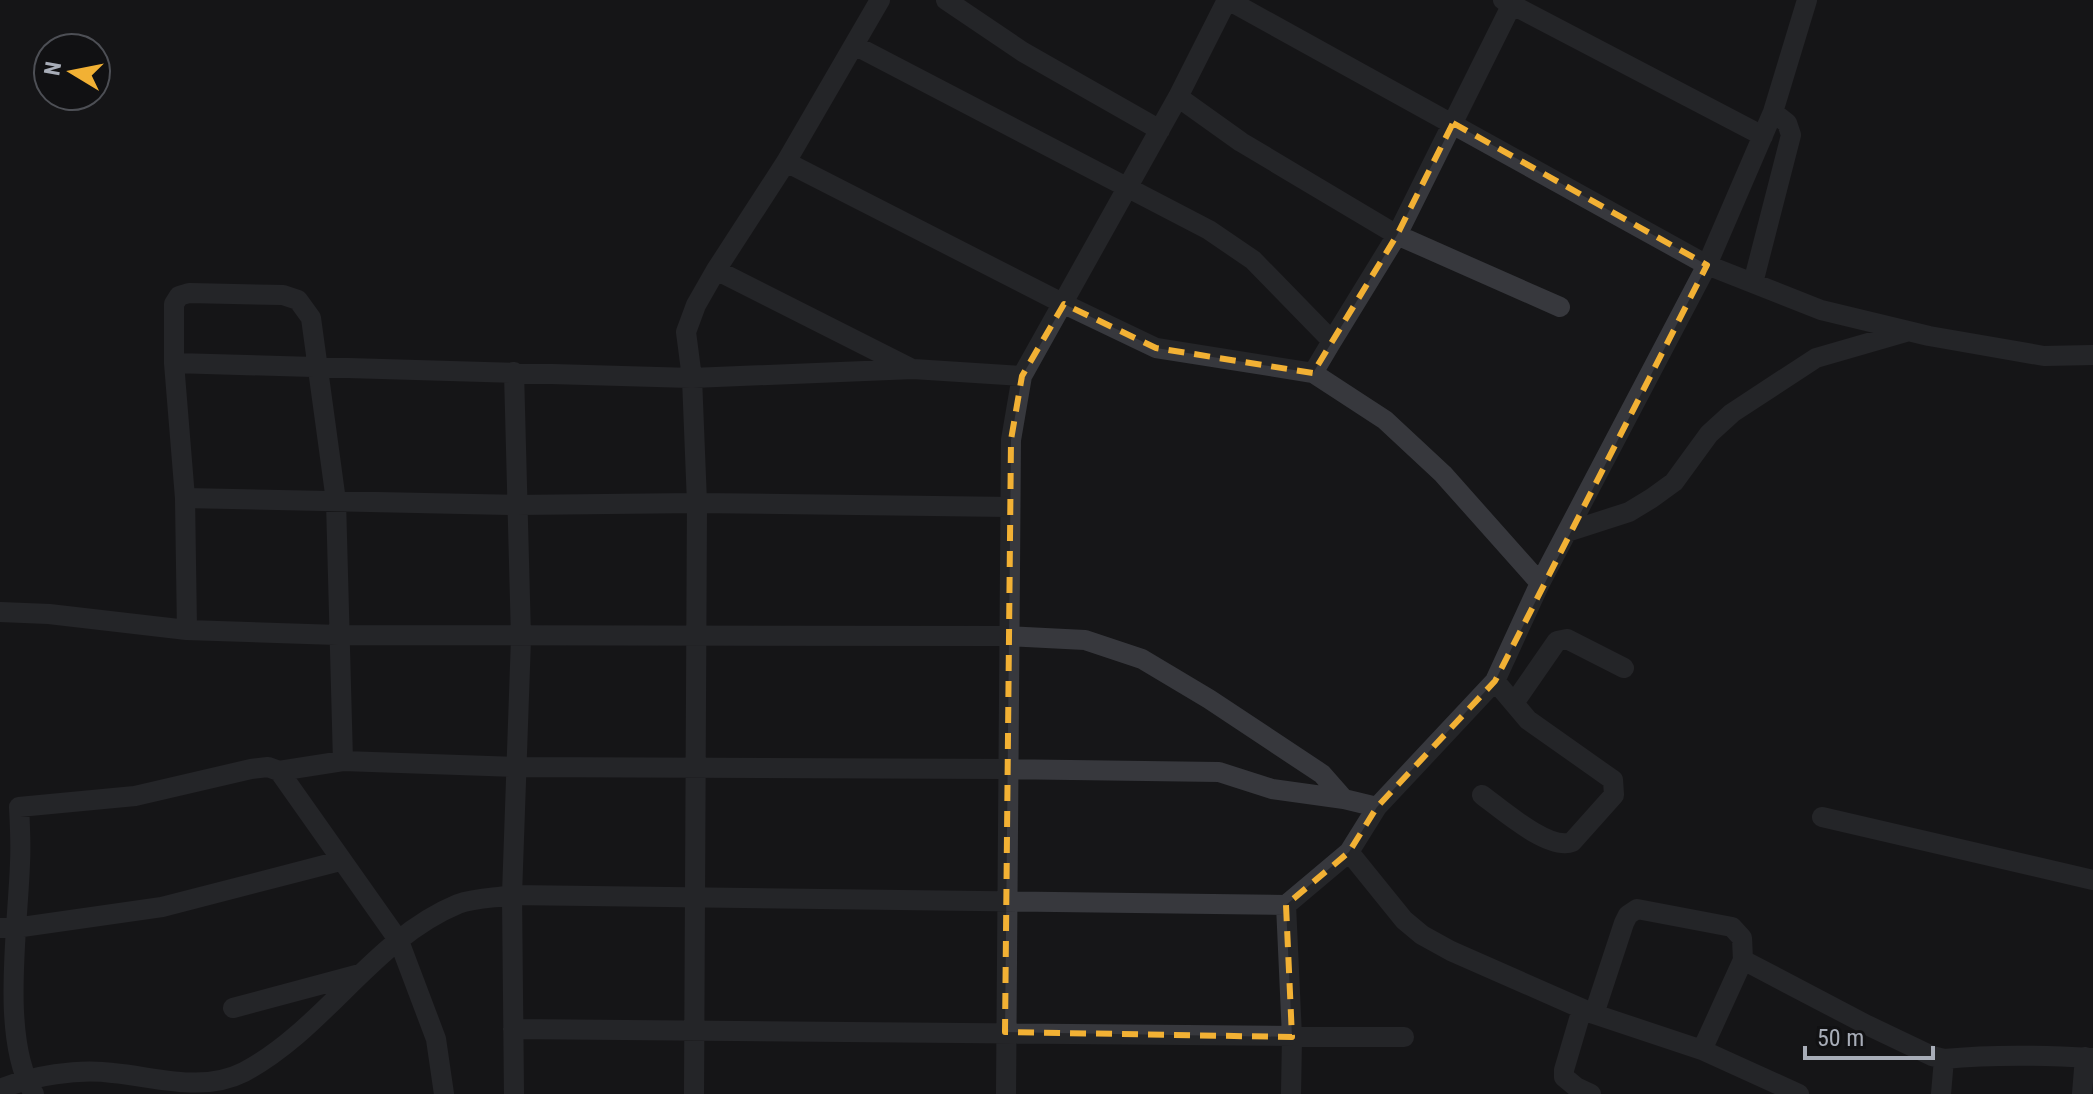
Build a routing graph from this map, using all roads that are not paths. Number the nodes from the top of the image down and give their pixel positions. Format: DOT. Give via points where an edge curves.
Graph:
graph roads {
  1 [pos="880,0"];
  2 [pos="946,0"];
  3 [pos="1227,0"];
  4 [pos="1509,1"];
  5 [pos="1802,2"];
  6 [pos="854,45"];
  7 [pos="1178,97"];
  8 [pos="1773,112"];
  9 [pos="1453,123"];
  10 [pos="1160,130"];
  11 [pos="1763,136"];
  12 [pos="786,162"];
  13 [pos="1127,189"];
  14 [pos="1397,235"];
  15 [pos="1707,265"];
  16 [pos="716,270"];
  17 [pos="1753,283"];
  18 [pos="1064,304"];
  19 [pos="1560,307"];
  20 [pos="1910,331"];
  21 [pos="1332,341"];
  22 [pos="2093,355"];
  23 [pos="174,363"];
  24 [pos="318,368"];
  25 [pos="913,369"];
  26 [pos="514,372"];
  27 [pos="1313,373"];
  28 [pos="1022,376"];
  29 [pos="692,378"];
  30 [pos="185,498"];
  31 [pos="336,501"];
  32 [pos="697,503"];
  33 [pos="516,505"];
  34 [pos="1010,507"];
  35 [pos="1567,532"];
  36 [pos="1540,583"];
  37 [pos="0,612"];
  38 [pos="187,630"];
  39 [pos="338,635"];
  40 [pos="698,636"];
  41 [pos="1008,636"];
  42 [pos="521,638"];
  43 [pos="1624,668"];
  44 [pos="1495,681"];
  45 [pos="1514,703"];
  46 [pos="343,761"];
  47 [pos="517,767"];
  48 [pos="697,769"];
  49 [pos="1006,769"];
  50 [pos="279,771"];
  51 [pos="1482,795"];
  52 [pos="1344,799"];
  53 [pos="10,806"];
  54 [pos="1377,807"];
  55 [pos="1822,817"];
  56 [pos="1349,852"];
  57 [pos="340,861"];
  58 [pos="2093,880"];
  59 [pos="512,895"];
  60 [pos="696,897"];
  61 [pos="1009,901"];
  62 [pos="1286,905"];
  63 [pos="7,928"];
  64 [pos="399,941"];
  65 [pos="1743,960"];
  66 [pos="365,972"];
  67 [pos="5,1000"];
  68 [pos="233,1008"];
  69 [pos="1588,1012"];
  70 [pos="513,1029"];
  71 [pos="695,1031"];
  72 [pos="1005,1032"];
  73 [pos="1292,1037"];
  74 [pos="1404,1037"];
  75 [pos="1702,1050"];
  76 [pos="2089,1057"];
  77 [pos="1944,1059"];
  78 [pos="28,1087"];
  79 [pos="0,1089"];
  80 [pos="444,1094"];
  81 [pos="514,1094"];
  82 [pos="694,1094"];
  83 [pos="1006,1094"];
  84 [pos="1291,1094"];
  85 [pos="1591,1094"];
  86 [pos="1799,1094"];
  87 [pos="1941,1094"];
  88 [pos="2082,1094"];
  1 -- 6 [label="street"];
  2 -- 10 [label="street" via="1023,52"];
  3 -- 7 [label="street"];
  3 -- 9 [label="street"];
  4 -- 9 [label="street"];
  4 -- 11 [label="street"];
  5 -- 8 [label="street"];
  6 -- 12 [label="street"];
  6 -- 13 [label="street"];
  7 -- 10 [label="street"];
  7 -- 14 [label="street" via="1241,142"];
  8 -- 11 [label="street"];
  8 -- 17 [label="street" via="1787,123 1791,135"];
  9 -- 14 [label="street"];
  9 -- 15 [label="street"];
  10 -- 13 [label="street"];
  11 -- 15 [label="street"];
  12 -- 16 [label="street"];
  12 -- 18 [label="street"];
  13 -- 18 [label="street"];
  13 -- 21 [label="street" via="1209,230 1253,260"];
  14 -- 19 [label="street"];
  14 -- 21 [label="street"];
  15 -- 17 [label="street"];
  15 -- 35 [label="street"];
  16 -- 25 [label="street"];
  16 -- 29 [label="street" via="686,332"];
  17 -- 20 [label="street" via="1821,310"];
  18 -- 27 [label="street" via="1156,348"];
  18 -- 28 [label="street"];
  20 -- 22 [label="street" via="2044,356"];
  20 -- 35 [label="street" via="1816,358 1732,413 1709,434 1674,482 1652,498 1629,512"];
  21 -- 27 [label="street"];
  23 -- 24 [label="street"];
  23 -- 24 [label="street" via="174,304 179,296 283,295 307,309"];
  23 -- 30 [label="street"];
  24 -- 26 [label="street"];
  24 -- 31 [label="street"];
  25 -- 28 [label="street"];
  25 -- 29 [label="street"];
  26 -- 29 [label="street"];
  26 -- 33 [label="street"];
  27 -- 36 [label="street" via="1385,420 1443,474"];
  28 -- 34 [label="street" via="1011,440"];
  29 -- 32 [label="street"];
  30 -- 31 [label="street"];
  30 -- 38 [label="street"];
  31 -- 33 [label="street"];
  31 -- 39 [label="street"];
  32 -- 33 [label="street"];
  32 -- 34 [label="street"];
  32 -- 40 [label="street"];
  33 -- 42 [label="street"];
  34 -- 41 [label="street"];
  35 -- 36 [label="street"];
  36 -- 44 [label="street"];
  37 -- 38 [label="street"];
  38 -- 39 [label="street"];
  39 -- 42 [label="street"];
  39 -- 46 [label="street"];
  40 -- 41 [label="street"];
  40 -- 42 [label="street"];
  40 -- 48 [label="street"];
  41 -- 49 [label="street"];
  41 -- 52 [label="street" via="1085,640 1142,659 1322,774"];
  42 -- 47 [label="street"];
  43 -- 45 [label="street" via="1567,639 1557,641"];
  44 -- 45 [label="street"];
  44 -- 54 [label="street"];
  45 -- 51 [label="street" via="1528,720 1613,780 1614,795 1566,844 1534,832"];
  46 -- 47 [label="street"];
  46 -- 50 [label="street"];
  47 -- 48 [label="street"];
  47 -- 59 [label="street"];
  48 -- 49 [label="street"];
  48 -- 60 [label="street"];
  49 -- 52 [label="street" via="1219,772 1272,789"];
  49 -- 61 [label="street"];
  50 -- 53 [label="street" via="251,769 135,796"];
  50 -- 57 [label="street"];
  52 -- 54 [label="street"];
  53 -- 63 [label="street" via="20,863"];
  54 -- 56 [label="street"];
  55 -- 58 [label="street"];
  56 -- 62 [label="street"];
  56 -- 69 [label="street" via="1422,935"];
  57 -- 63 [label="street" via="162,907"];
  57 -- 64 [label="street"];
  59 -- 60 [label="street"];
  59 -- 64 [label="street" via="461,903 423,921"];
  59 -- 70 [label="street"];
  60 -- 61 [label="street"];
  60 -- 71 [label="street"];
  61 -- 62 [label="street"];
  61 -- 72 [label="street"];
  62 -- 73 [label="street"];
  63 -- 67 [label="street"];
  64 -- 66 [label="street"];
  64 -- 80 [label="street" via="436,1039"];
  65 -- 69 [label="street" via="1742,938 1732,927 1637,909 1624,923"];
  65 -- 75 [label="street"];
  65 -- 77 [label="street"];
  66 -- 68 [label="street"];
  66 -- 78 [label="street" via="287,1043 243,1073 206,1082 111,1072"];
  67 -- 78 [label="street" via="15,1055"];
  69 -- 75 [label="street"];
  69 -- 85 [label="street" via="1564,1077"];
  70 -- 71 [label="street"];
  70 -- 81 [label="street"];
  71 -- 72 [label="street"];
  71 -- 82 [label="street"];
  72 -- 73 [label="street"];
  72 -- 83 [label="street"];
  73 -- 74 [label="street"];
  73 -- 84 [label="street"];
  75 -- 86 [label="street"];
  76 -- 77 [label="street" via="1986,1054"];
  76 -- 88 [label="street"];
  77 -- 87 [label="street"];
  78 -- 79 [label="street"];
}
